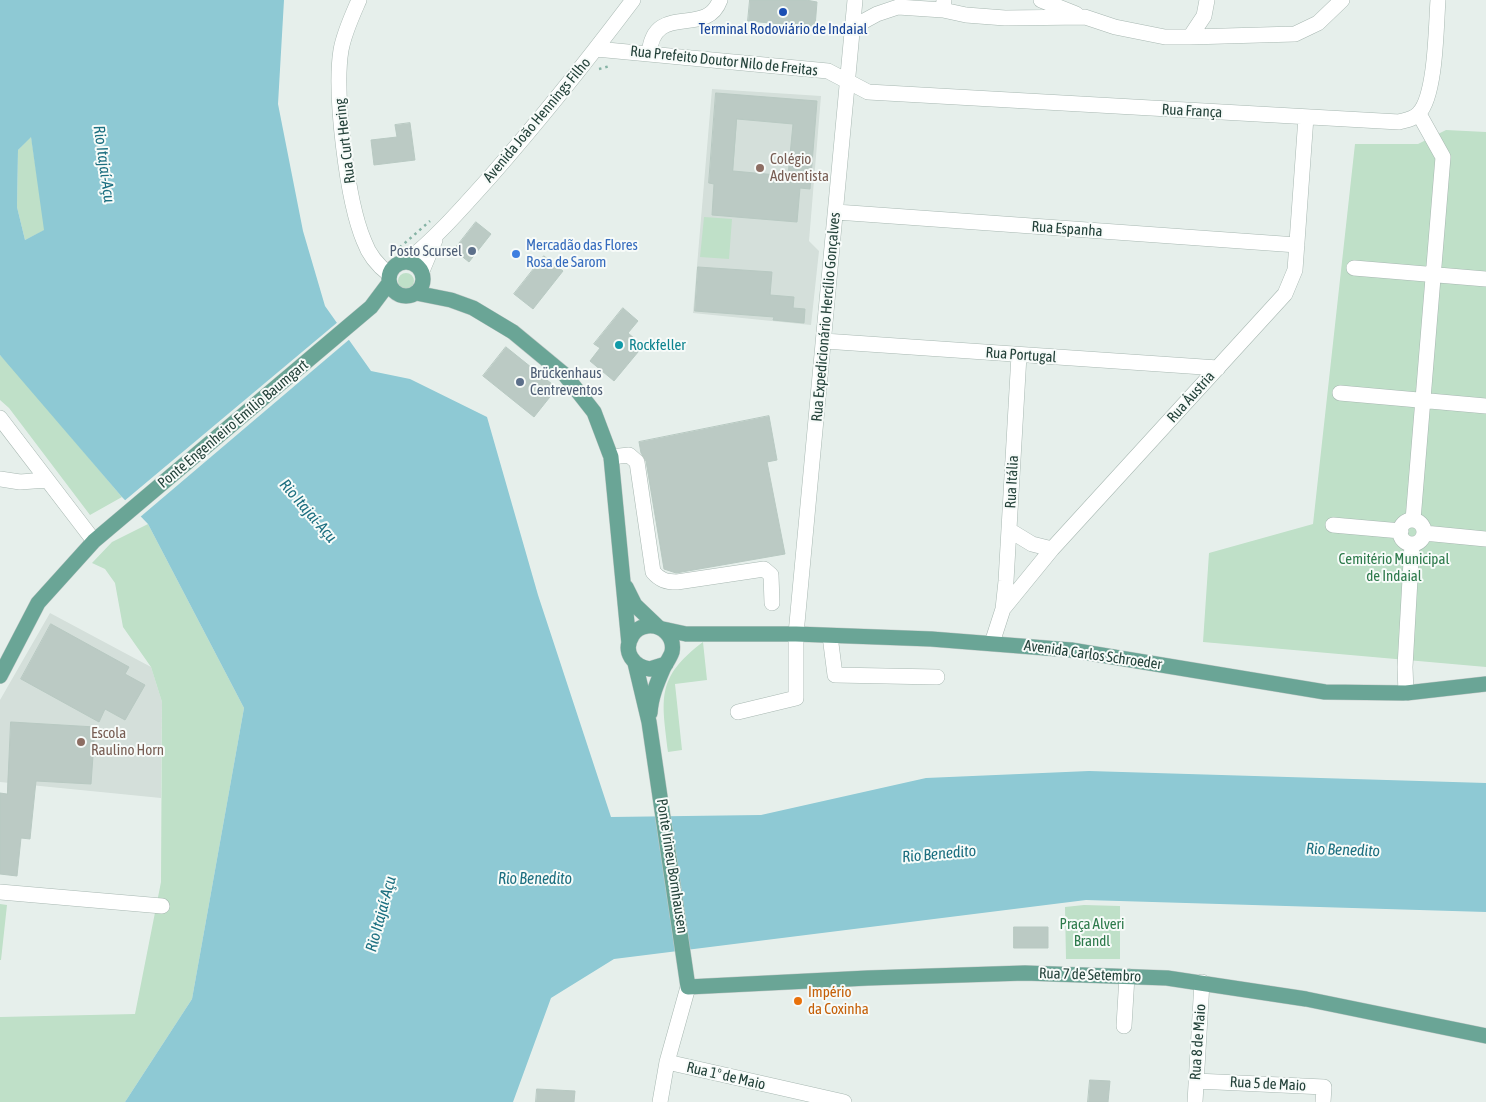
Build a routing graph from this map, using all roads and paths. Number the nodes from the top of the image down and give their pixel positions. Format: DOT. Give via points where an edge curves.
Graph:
graph roads {
  1 [pos="359,0"];
  2 [pos="633,0"];
  3 [pos="720,0"];
  4 [pos="855,0"];
  5 [pos="1042,0"];
  6 [pos="1207,0"];
  7 [pos="1342,0"];
  8 [pos="1438,0"];
  9 [pos="943,5"];
  10 [pos="1085,17"];
  11 [pos="853,26"];
  12 [pos="1190,36"];
  13 [pos="596,49"];
  14 [pos="649,54"];
  15 [pos="849,82"];
  16 [pos="1419,114"];
  17 [pos="1306,117"];
  18 [pos="836,212"];
  19 [pos="429,220"];
  20 [pos="436,237"];
  21 [pos="1297,245"];
  22 [pos="407,261"];
  23 [pos="1354,268"];
  24 [pos="387,273"];
  25 [pos="1433,275"];
  26 [pos="1486,279"];
  27 [pos="416,285"];
  28 [pos="367,310"];
  29 [pos="824,342"];
  30 [pos="1019,355"];
  31 [pos="1218,368"];
  32 [pos="1340,393"];
  33 [pos="1422,402"];
  34 [pos="1486,406"];
  35 [pos="0,418"];
  36 [pos="611,457"];
  37 [pos="0,479"];
  38 [pos="47,480"];
  39 [pos="1413,520"];
  40 [pos="1333,524"];
  41 [pos="1009,530"];
  42 [pos="1400,531"];
  43 [pos="1424,533"];
  44 [pos="1486,540"];
  45 [pos="94,541"];
  46 [pos="1412,544"];
  47 [pos="1052,549"];
  48 [pos="623,576"];
  49 [pos="772,603"];
  50 [pos="1003,609"];
  51 [pos="660,628"];
  52 [pos="796,634"];
  53 [pos="698,635"];
  54 [pos="830,636"];
  55 [pos="992,643"];
  56 [pos="628,644"];
  57 [pos="668,661"];
  58 [pos="635,664"];
  59 [pos="0,676"];
  60 [pos="937,677"];
  61 [pos="1486,684"];
  62 [pos="1406,693"];
  63 [pos="738,712"];
  64 [pos="650,722"];
  65 [pos="0,892"];
  66 [pos="162,906"];
  67 [pos="1127,976"];
  68 [pos="1202,982"];
  69 [pos="688,987"];
  70 [pos="1124,1026"];
  71 [pos="1486,1036"];
  72 [pos="667,1062"];
  73 [pos="1196,1081"];
  74 [pos="802,1098"];
  75 [pos="660,1102"];
  76 [pos="844,1102"];
  77 [pos="1194,1102"];
  78 [pos="1324,1102"];
  1 -- 24 [label="street, Rua Curt Hering" via="341,49 338,81 352,202 372,258"];
  2 -- 13 [label="street, Avenida João Hennings Filho"];
  3 -- 14 [label="street" via="708,14 669,13 657,19 650,34"];
  4 -- 11 [label="street, Rua Expedicionário Hercílio Gonçalves"];
  5 -- 10 [label="street"];
  6 -- 12 [label="street" via="1204,16"];
  7 -- 12 [label="street" via="1318,23 1295,34"];
  8 -- 16 [label="street" via="1431,82 1426,104"];
  9 -- 10 [label="street" via="966,15"];
  9 -- 11 [label="street" via="898,7"];
  10 -- 12 [label="street" via="1165,37"];
  11 -- 15 [label="street, Rua Expedicionário Hercílio Gonçalves"];
  13 -- 14 [label="street, Rua Prefeito Doutor Nilo de Freitas"];
  13 -- 20 [label="street, Avenida João Hennings Filho"];
  14 -- 15 [label="street, Rua Prefeito Doutor Nilo de Freitas" via="828,71"];
  15 -- 17 [label="street, Rua França" via="868,92"];
  15 -- 18 [label="street, Rua Expedicionário Hercílio Gonçalves"];
  16 -- 17 [label="street, Rua França" via="1399,122"];
  16 -- 25 [label="street" via="1443,157"];
  17 -- 21 [label="street, Rua Áustria"];
  18 -- 21 [label="street, Rua Espanha"];
  18 -- 29 [label="street, Rua Expedicionário Hercílio Gonçalves"];
  19 -- 24 [label="path"];
  20 -- 22 [label="street, Avenida João Hennings Filho"];
  20 -- 27 [label="street, Avenida João Hennings Filho"];
  21 -- 31 [label="street, Rua Áustria" via="1295,270 1285,294"];
  22 -- 24 [label="main road" via="396,264"];
  22 -- 27 [label="main road" via="418,266"];
  23 -- 25 [label="street"];
  24 -- 27 [label="main road" via="392,289"];
  24 -- 28 [label="main road, Ponte Engenheiro Emílio Baumgart"];
  25 -- 26 [label="street"];
  25 -- 33 [label="street"];
  27 -- 28 [label="main road, Ponte Engenheiro Emílio Baumgart"];
  27 -- 36 [label="main road" via="472,308 505,327 565,375 594,412"];
  28 -- 45 [label="main road, Ponte Engenheiro Emílio Baumgart"];
  29 -- 30 [label="street, Rua Portugal"];
  29 -- 52 [label="street, Rua Expedicionário Hercílio Gonçalves"];
  30 -- 31 [label="street, Rua Portugal"];
  30 -- 41 [label="street, Rua Itália"];
  31 -- 47 [label="street, Rua Áustria"];
  32 -- 33 [label="street"];
  33 -- 34 [label="street"];
  33 -- 39 [label="street"];
  35 -- 38 [label="street"];
  36 -- 48 [label="main road"];
  36 -- 49 [label="street" via="629,455 637,462 653,572 658,578 677,582 764,569 772,575"];
  37 -- 38 [label="street" via="20,482"];
  38 -- 45 [label="street"];
  39 -- 42 [label="street" via="1406,522"];
  39 -- 43 [label="street" via="1420,523"];
  40 -- 42 [label="street"];
  41 -- 47 [label="street" via="1032,544"];
  41 -- 50 [label="street, Rua Itália"];
  42 -- 46 [label="street" via="1402,538"];
  43 -- 44 [label="street"];
  43 -- 46 [label="street" via="1418,542"];
  45 -- 59 [label="main road, Ponte Engenheiro Emílio Baumgart" via="38,603"];
  46 -- 62 [label="street"];
  47 -- 50 [label="street, Rua Áustria"];
  48 -- 51 [label="main road" via="635,605"];
  48 -- 56 [label="main road"];
  50 -- 55 [label="street, Rua Áustria"];
  51 -- 53 [label="main road, Avenida Carlos Schroeder"];
  51 -- 56 [label="main road" via="642,627"];
  51 -- 57 [label="main road" via="672,642"];
  52 -- 53 [label="main road, Avenida Carlos Schroeder"];
  52 -- 54 [label="main road, Avenida Carlos Schroeder"];
  52 -- 63 [label="street, Rua Expedicionário Hercílio Gonçalves" via="796,698"];
  53 -- 57 [label="main road" via="687,640"];
  54 -- 55 [label="main road, Avenida Carlos Schroeder"];
  54 -- 60 [label="street" via="835,675"];
  55 -- 62 [label="main road, Avenida Carlos Schroeder" via="1123,657 1302,690"];
  56 -- 58 [label="main road"];
  57 -- 58 [label="main road" via="650,669"];
  57 -- 64 [label="main road" via="654,693"];
  58 -- 64 [label="main road"];
  61 -- 62 [label="main road, Avenida Carlos Schroeder"];
  64 -- 69 [label="main road, Ponte Irineu Bornhausen"];
  65 -- 66 [label="street"];
  67 -- 68 [label="main road, Rua 7 de Setembro"];
  67 -- 69 [label="main road, Rua 7 de Setembro" via="1025,973"];
  67 -- 70 [label="street"];
  68 -- 71 [label="main road, Rua 7 de Setembro"];
  68 -- 73 [label="street, Rua 8 de Maio"];
  69 -- 72 [label="street"];
  72 -- 74 [label="street, Rua 1º de Maio"];
  72 -- 75 [label="street"];
  73 -- 77 [label="street, Rua 8 de Maio"];
  73 -- 78 [label="street, Rua 5 de Maio" via="1324,1087"];
  74 -- 76 [label="street, Rua 1º de Maio"];
}
